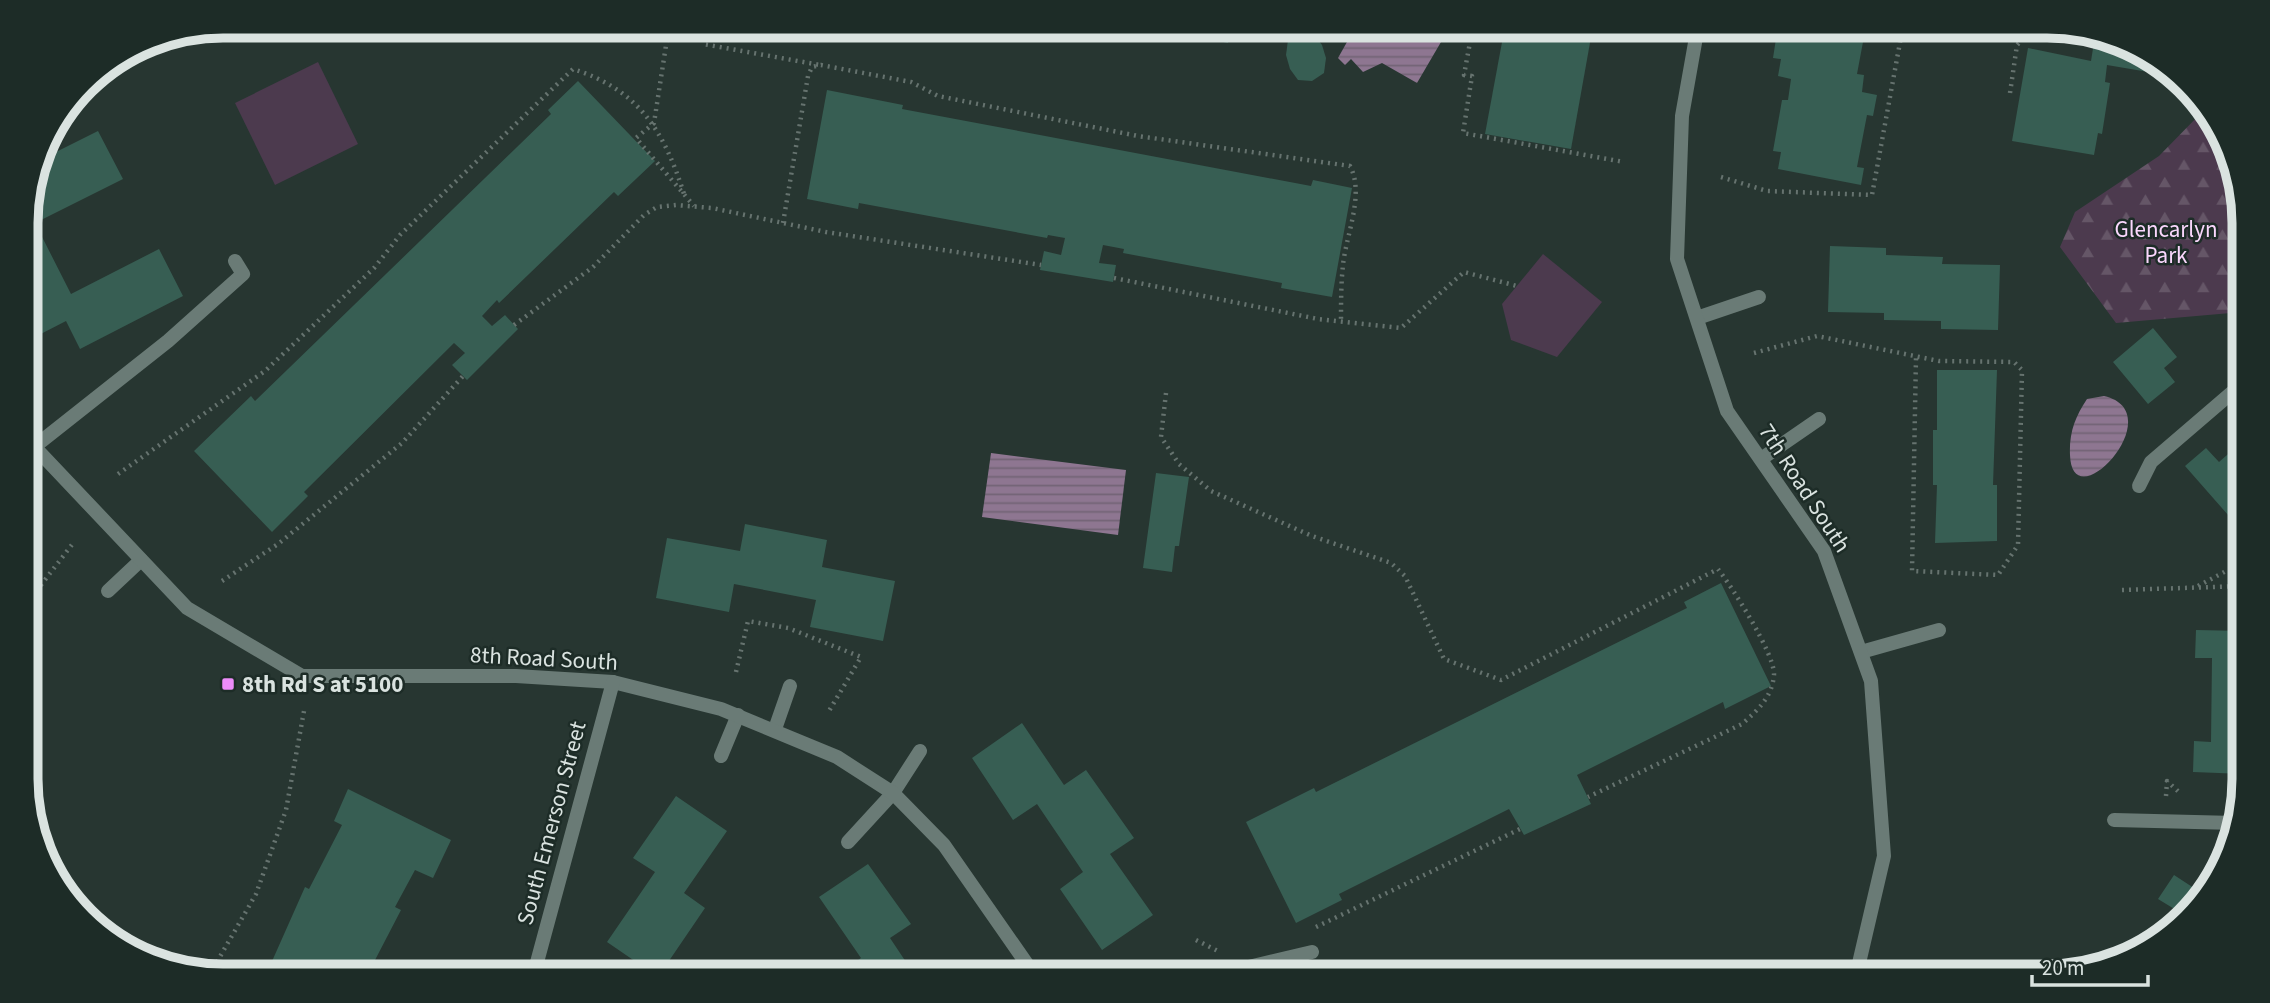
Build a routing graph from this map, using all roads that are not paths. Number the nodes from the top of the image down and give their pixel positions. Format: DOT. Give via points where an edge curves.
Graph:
graph roads {
  1 [pos="1696,38"];
  2 [pos="235,261"];
  3 [pos="1759,297"];
  4 [pos="1697,318"];
  5 [pos="2232,392"];
  6 [pos="1819,419"];
  7 [pos="39,437"];
  8 [pos="39,452"];
  9 [pos="1761,460"];
  10 [pos="2139,486"];
  11 [pos="141,560"];
  12 [pos="108,591"];
  13 [pos="1938,630"];
  14 [pos="1861,652"];
  15 [pos="613,682"];
  16 [pos="790,686"];
  17 [pos="738,715"];
  18 [pos="775,729"];
  19 [pos="920,751"];
  20 [pos="721,756"];
  21 [pos="893,793"];
  22 [pos="2113,820"];
  23 [pos="2226,823"];
  24 [pos="848,842"];
  25 [pos="1312,952"];
  26 [pos="537,964"];
  27 [pos="1028,964"];
  28 [pos="1266,964"];
  29 [pos="1859,964"];
  1 -- 4 [label="street, 7th Road South" via="1682,116 1677,259"];
  2 -- 7 [label="street" via="243,275 167,341"];
  3 -- 4 [label="street"];
  4 -- 9 [label="street, 7th Road South" via="1727,411"];
  5 -- 10 [label="street" via="2151,462"];
  6 -- 9 [label="street"];
  8 -- 11 [label="street, 8th Road South"];
  9 -- 14 [label="street, 7th Road South" via="1824,551"];
  11 -- 12 [label="street"];
  11 -- 15 [label="street, 8th Road South" via="187,608 302,676 516,676"];
  13 -- 14 [label="street"];
  14 -- 29 [label="street, 7th Road South" via="1871,681 1884,856"];
  15 -- 17 [label="street, 8th Road South"];
  15 -- 26 [label="street, South Emerson Street"];
  16 -- 18 [label="street"];
  17 -- 18 [label="street, 8th Road South"];
  17 -- 20 [label="street"];
  18 -- 21 [label="street, 8th Road South" via="837,757"];
  19 -- 21 [label="street"];
  21 -- 24 [label="street"];
  21 -- 27 [label="street, 8th Road South" via="944,845"];
  22 -- 23 [label="street"];
  25 -- 28 [label="street"];
}
